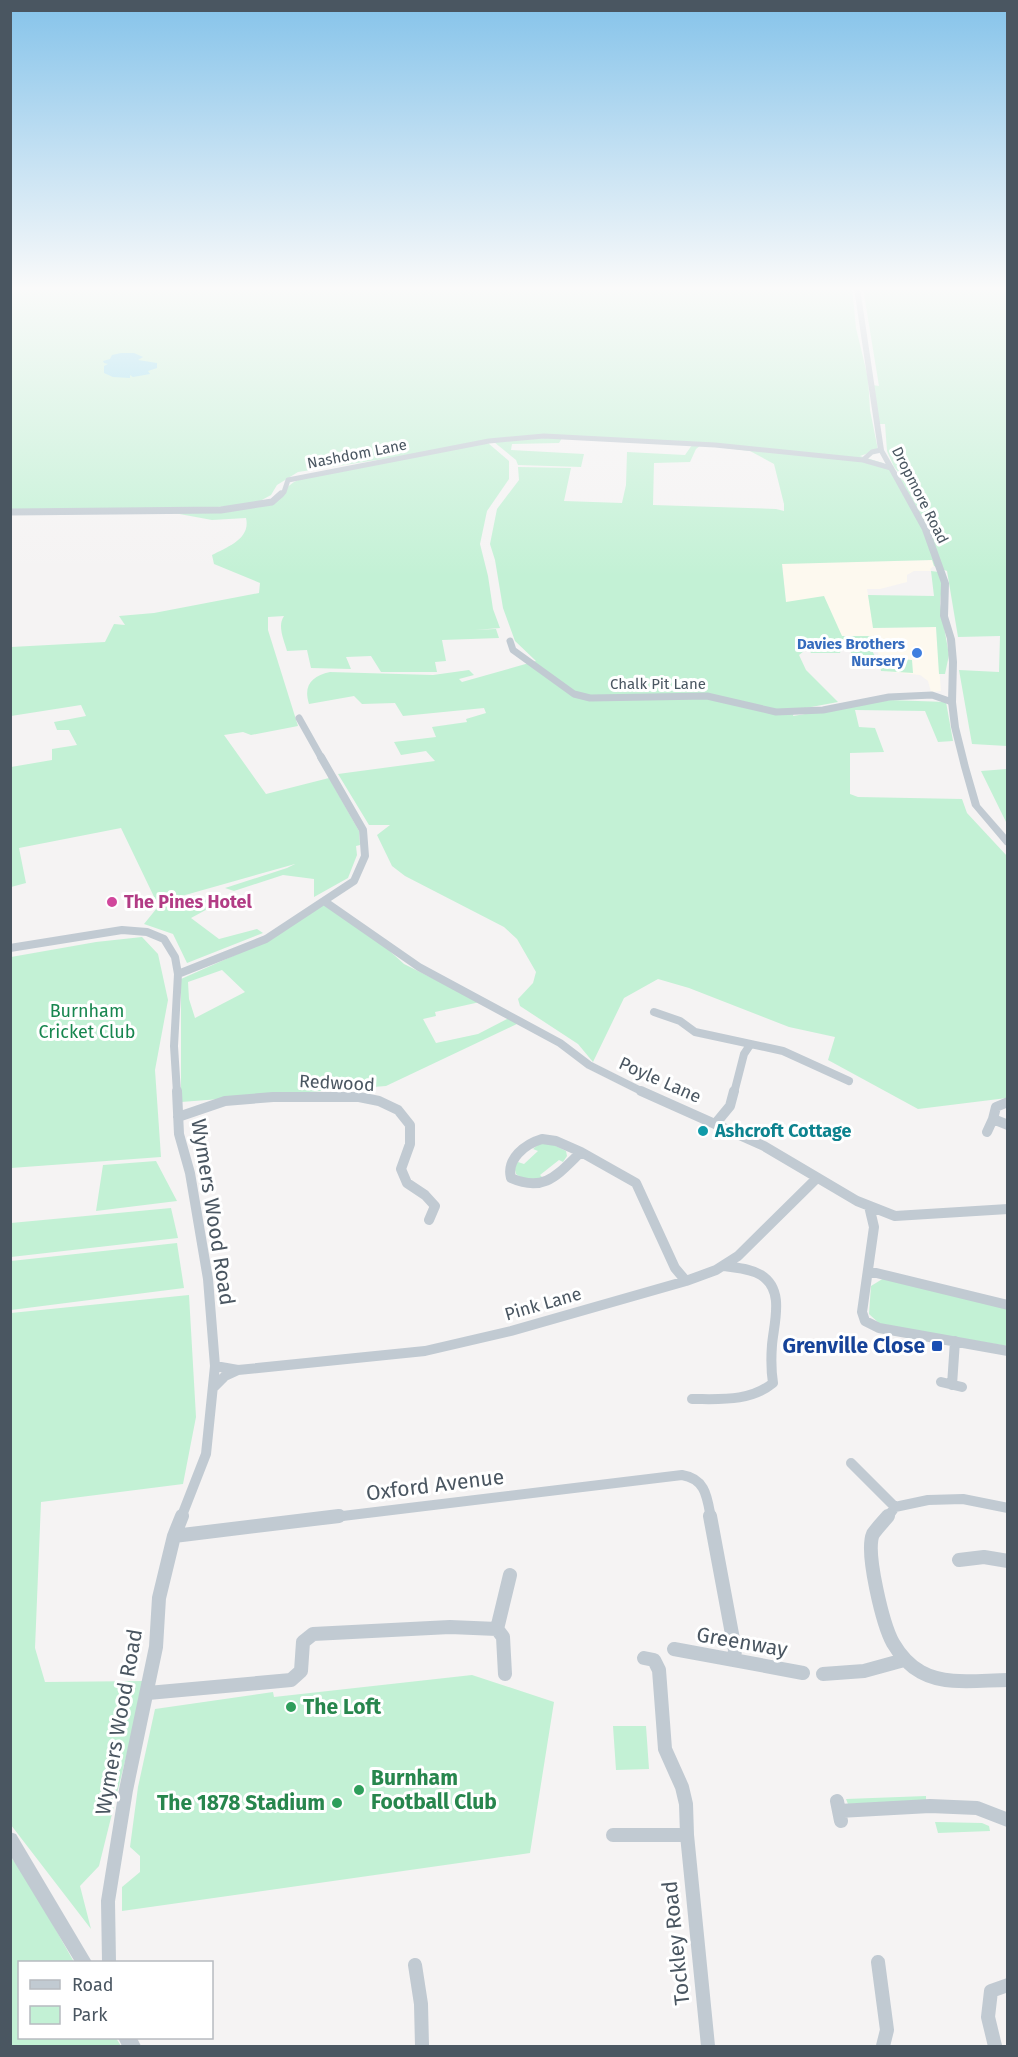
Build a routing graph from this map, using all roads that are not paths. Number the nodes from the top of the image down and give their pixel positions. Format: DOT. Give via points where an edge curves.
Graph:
graph roads {
  1 [pos="871,384"];
  2 [pos="880,450"];
  3 [pos="863,459"];
  4 [pos="891,468"];
  5 [pos="10,512"];
  6 [pos="510,641"];
  7 [pos="952,698"];
  8 [pos="299,718"];
  9 [pos="1008,843"];
  10 [pos="324,901"];
  11 [pos="10,948"];
  12 [pos="178,974"];
  13 [pos="654,1012"];
  14 [pos="750,1045"];
  15 [pos="849,1081"];
  16 [pos="1008,1102"];
  17 [pos="178,1117"];
  18 [pos="993,1119"];
  19 [pos="716,1123"];
  20 [pos="1008,1125"];
  21 [pos="987,1132"];
  22 [pos="581,1152"];
  23 [pos="817,1178"];
  24 [pos="869,1206"];
  25 [pos="1008,1209"];
  26 [pos="887,1214"];
  27 [pos="429,1220"];
  28 [pos="874,1227"];
  29 [pos="724,1266"];
  30 [pos="868,1271"];
  31 [pos="686,1281"];
  32 [pos="1008,1305"];
  33 [pos="955,1341"];
  34 [pos="1008,1351"];
  35 [pos="215,1366"];
  36 [pos="238,1370"];
  37 [pos="952,1385"];
  38 [pos="214,1387"];
  39 [pos="692,1399"];
  40 [pos="851,1463"];
  41 [pos="895,1507"];
  42 [pos="1008,1508"];
  43 [pos="174,1536"];
  44 [pos="959,1560"];
  45 [pos="1008,1561"];
  46 [pos="510,1575"];
  47 [pos="497,1629"];
  48 [pos="674,1649"];
  49 [pos="644,1658"];
  50 [pos="734,1660"];
  51 [pos="904,1660"];
  52 [pos="803,1672"];
  53 [pos="505,1674"];
  54 [pos="823,1674"];
  55 [pos="1008,1680"];
  56 [pos="148,1693"];
  57 [pos="839,1811"];
  58 [pos="1008,1820"];
  59 [pos="613,1835"];
  60 [pos="687,1835"];
  61 [pos="10,1839"];
  62 [pos="83,1961"];
  63 [pos="110,1961"];
  64 [pos="878,1962"];
  65 [pos="415,1965"];
  66 [pos="1008,1985"];
  67 [pos="422,2046"];
  68 [pos="708,2046"];
  69 [pos="883,2046"];
  70 [pos="995,2046"];
  1 -- 2 [label="street, Dropmore Road"];
  2 -- 3 [label="street"];
  2 -- 4 [label="street, Dropmore Road"];
  3 -- 4 [label="street, Nashdom Lane"];
  3 -- 5 [label="street, Nashdom Lane" via="715,445 544,436 489,441 288,480 284,492 272,502 258,506 182,512"];
  4 -- 7 [label="street, Dropmore Road" via="926,530 945,583 944,615 953,662"];
  6 -- 7 [label="street, Chalk Pit Lane" via="513,650 574,694 590,698 707,696 776,712 823,710 890,696"];
  7 -- 9 [label="street, Dropmore Road" via="955,728 976,806"];
  8 -- 10 [label="street" via="363,830 365,856 354,881"];
  10 -- 12 [label="street" via="266,939"];
  10 -- 19 [label="street, Poyle Lane" via="419,967 560,1043 589,1065"];
  11 -- 12 [label="street, Wymers Wood Road" via="122,930 147,932 164,939 175,957"];
  12 -- 17 [label="street, Wymers Wood Road" via="174,1046"];
  13 -- 14 [label="street" via="680,1021 695,1032"];
  14 -- 15 [label="street" via="783,1052"];
  14 -- 19 [label="street" via="730,1106"];
  16 -- 18 [label="street" via="996,1107"];
  17 -- 27 [label="street, Redwood" via="225,1101 273,1097 379,1101 398,1110 410,1125 410,1144 401,1168 407,1183 435,1206"];
  17 -- 35 [label="street, Wymers Wood Road" via="208,1279"];
  18 -- 20 [label="street"];
  18 -- 21 [label="street"];
  19 -- 23 [label="street, Poyle Lane"];
  22 -- 22 [label="street" via="554,1139 541,1139 529,1143 508,1169 511,1178 537,1186 545,1184"];
  22 -- 31 [label="street" via="636,1183 675,1268"];
  23 -- 24 [label="street, Poyle Lane"];
  23 -- 29 [label="street, Pink Lane"];
  24 -- 26 [label="street, Poyle Lane"];
  24 -- 28 [label="street"];
  25 -- 26 [label="street, Poyle Lane"];
  26 -- 28 [label="street"];
  28 -- 30 [label="street"];
  29 -- 31 [label="street, Pink Lane"];
  29 -- 39 [label="street" via="754,1272 771,1285 777,1301 773,1383 766,1392 754,1396"];
  30 -- 32 [label="street"];
  30 -- 33 [label="street" via="862,1312 865,1321 879,1328"];
  31 -- 36 [label="street, Pink Lane" via="511,1331 424,1351"];
  33 -- 34 [label="street"];
  33 -- 37 [label="street"];
  35 -- 36 [label="street, Pink Lane"];
  35 -- 38 [label="street, Wymers Wood Road"];
  36 -- 38 [label="street, Pink Lane"];
  38 -- 43 [label="street, Wymers Wood Road" via="206,1454"];
  40 -- 41 [label="street"];
  41 -- 42 [label="street" via="928,1500 963,1499"];
  41 -- 51 [label="street" via="873,1535 870,1553 891,1640"];
  43 -- 50 [label="street, Oxford Avenue" via="693,1476 705,1487"];
  43 -- 56 [label="street, Wymers Wood Road" via="159,1598"];
  44 -- 45 [label="street" via="984,1557"];
  46 -- 47 [label="street"];
  47 -- 53 [label="street" via="503,1637"];
  47 -- 56 [label="street" via="450,1627 313,1634 303,1642 301,1671 291,1680"];
  48 -- 50 [label="street, Greenway"];
  49 -- 60 [label="street, Tockley Road" via="654,1660 659,1670 665,1749 682,1786"];
  50 -- 52 [label="street, Greenway"];
  51 -- 54 [label="street" via="882,1669"];
  51 -- 55 [label="street" via="922,1673 950,1681"];
  56 -- 63 [label="street, Wymers Wood Road" via="126,1790 108,1901"];
  57 -- 58 [label="street" via="930,1806 977,1808"];
  59 -- 60 [label="street"];
  60 -- 68 [label="street, Tockley Road"];
  61 -- 62 [label="street"];
  64 -- 69 [label="street" via="887,2030"];
  65 -- 67 [label="street"];
  66 -- 70 [label="street" via="991,1991 988,2017"];
}
